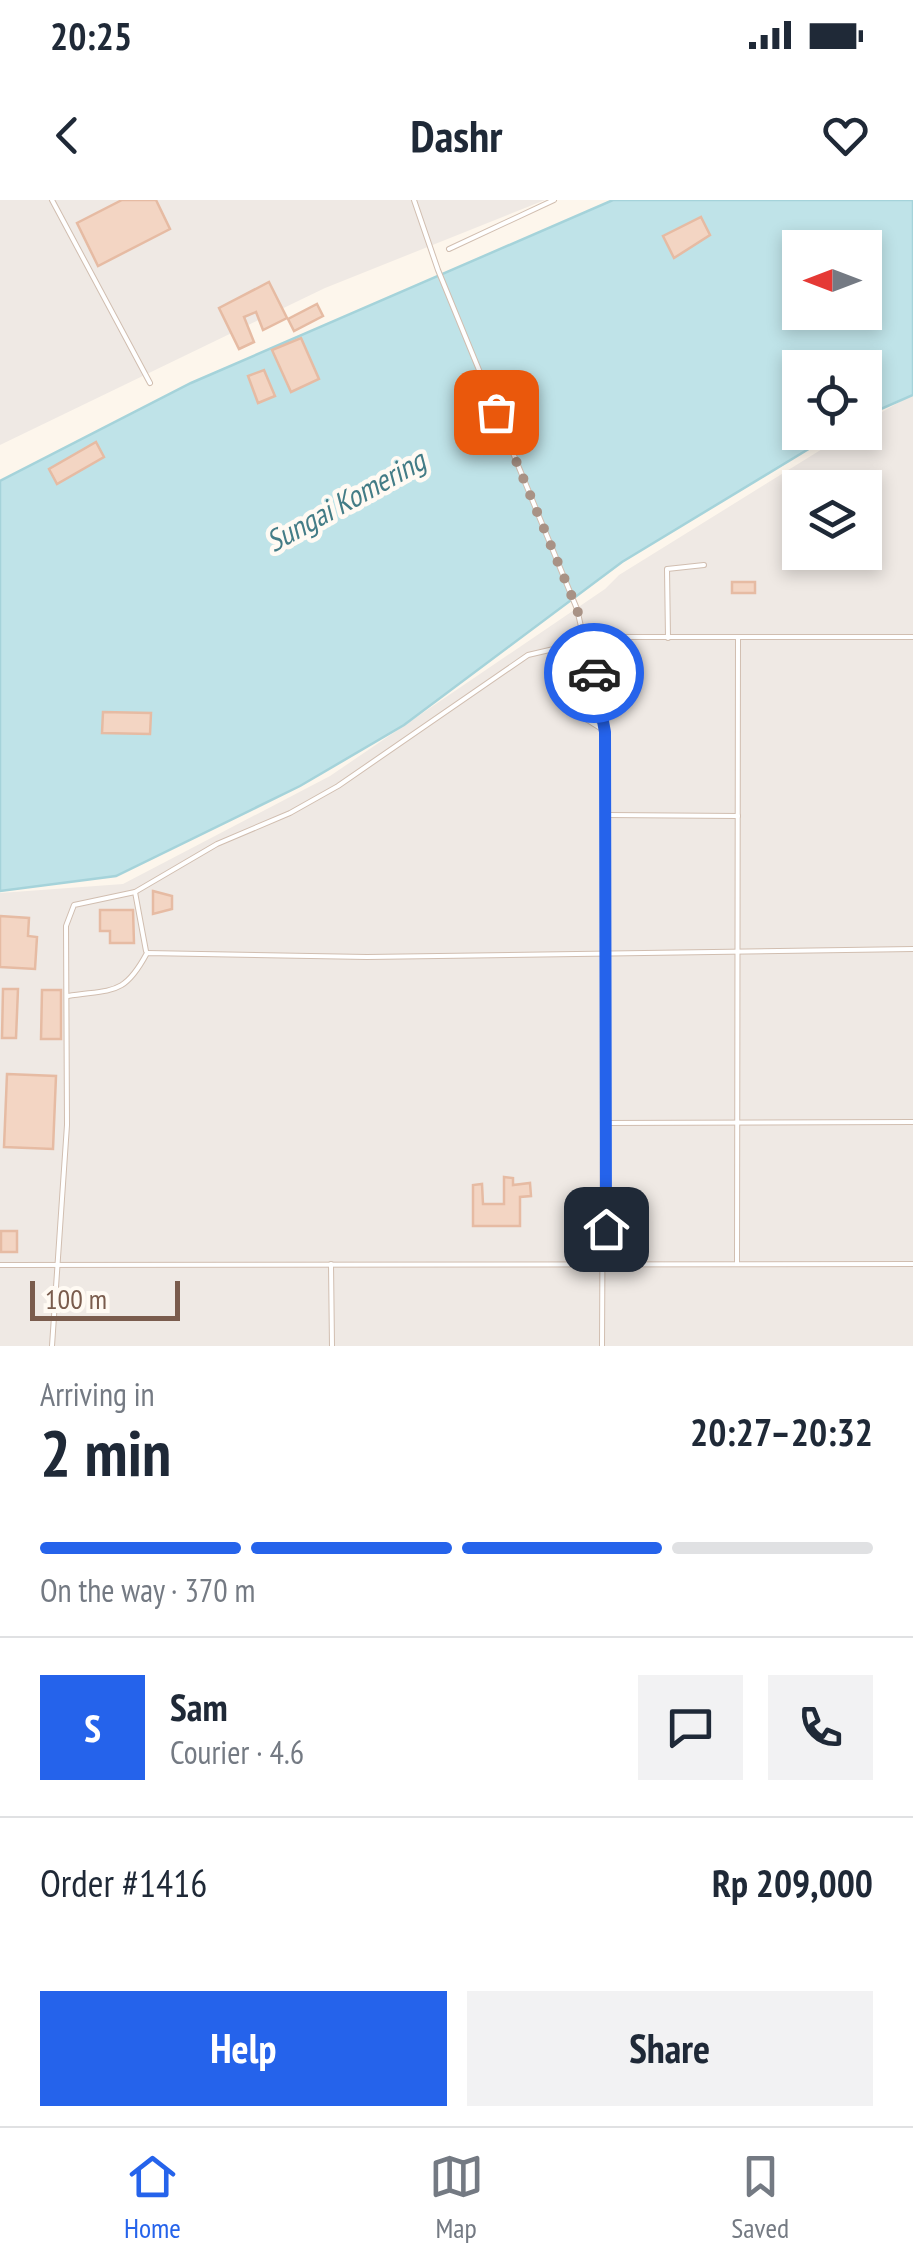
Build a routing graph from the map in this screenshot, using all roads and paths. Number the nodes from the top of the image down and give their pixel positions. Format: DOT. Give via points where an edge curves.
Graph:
graph roads {
  1 [pos="52,200"];
  2 [pos="414,200"];
  3 [pos="554,200"];
  4 [pos="449,249"];
  5 [pos="150,384"];
  6 [pos="704,565"];
  7 [pos="913,637"];
  8 [pos="668,638"];
  9 [pos="738,638"];
  10 [pos="600,706"];
  11 [pos="605,732"];
  12 [pos="606,815"];
  13 [pos="738,816"];
  14 [pos="135,892"];
  15 [pos="913,949"];
  16 [pos="739,950"];
  17 [pos="147,953"];
  18 [pos="607,954"];
  19 [pos="68,996"];
  20 [pos="606,1122"];
  21 [pos="739,1122"];
  22 [pos="913,1122"];
  23 [pos="331,1264"];
  24 [pos="606,1264"];
  25 [pos="737,1264"];
  26 [pos="913,1264"];
  27 [pos="0,1265"];
  28 [pos="56,1266"];
  29 [pos="52,1346"];
  30 [pos="332,1346"];
  31 [pos="602,1346"];
  1 -- 5 [label="lane"];
  2 -- 10 [label="lane" via="577,609"];
  3 -- 4 [label="lane"];
  6 -- 8 [label="lane" via="667,569"];
  7 -- 9 [label="lane"];
  8 -- 9 [label="lane"];
  8 -- 10 [label="lane" via="610,642"];
  9 -- 13 [label="lane"];
  10 -- 11 [label="lane"];
  11 -- 12 [label="lane"];
  11 -- 14 [label="lane" via="578,714 566,658 558,648 546,648 338,786"];
  12 -- 13 [label="lane"];
  12 -- 18 [label="lane"];
  13 -- 16 [label="lane"];
  14 -- 17 [label="lane"];
  14 -- 19 [label="lane" via="84,900 68,913"];
  15 -- 16 [label="lane"];
  16 -- 18 [label="lane"];
  16 -- 21 [label="lane"];
  17 -- 18 [label="lane"];
  17 -- 19 [label="lane" via="132,981 115,991"];
  18 -- 20 [label="lane"];
  19 -- 28 [label="lane"];
  20 -- 21 [label="lane"];
  20 -- 24 [label="lane"];
  21 -- 22 [label="lane"];
  21 -- 25 [label="lane"];
  23 -- 24 [label="lane"];
  23 -- 28 [label="lane"];
  23 -- 30 [label="lane"];
  24 -- 25 [label="lane"];
  24 -- 31 [label="lane"];
  25 -- 26 [label="lane"];
  27 -- 28 [label="lane"];
  28 -- 29 [label="lane"];
}
